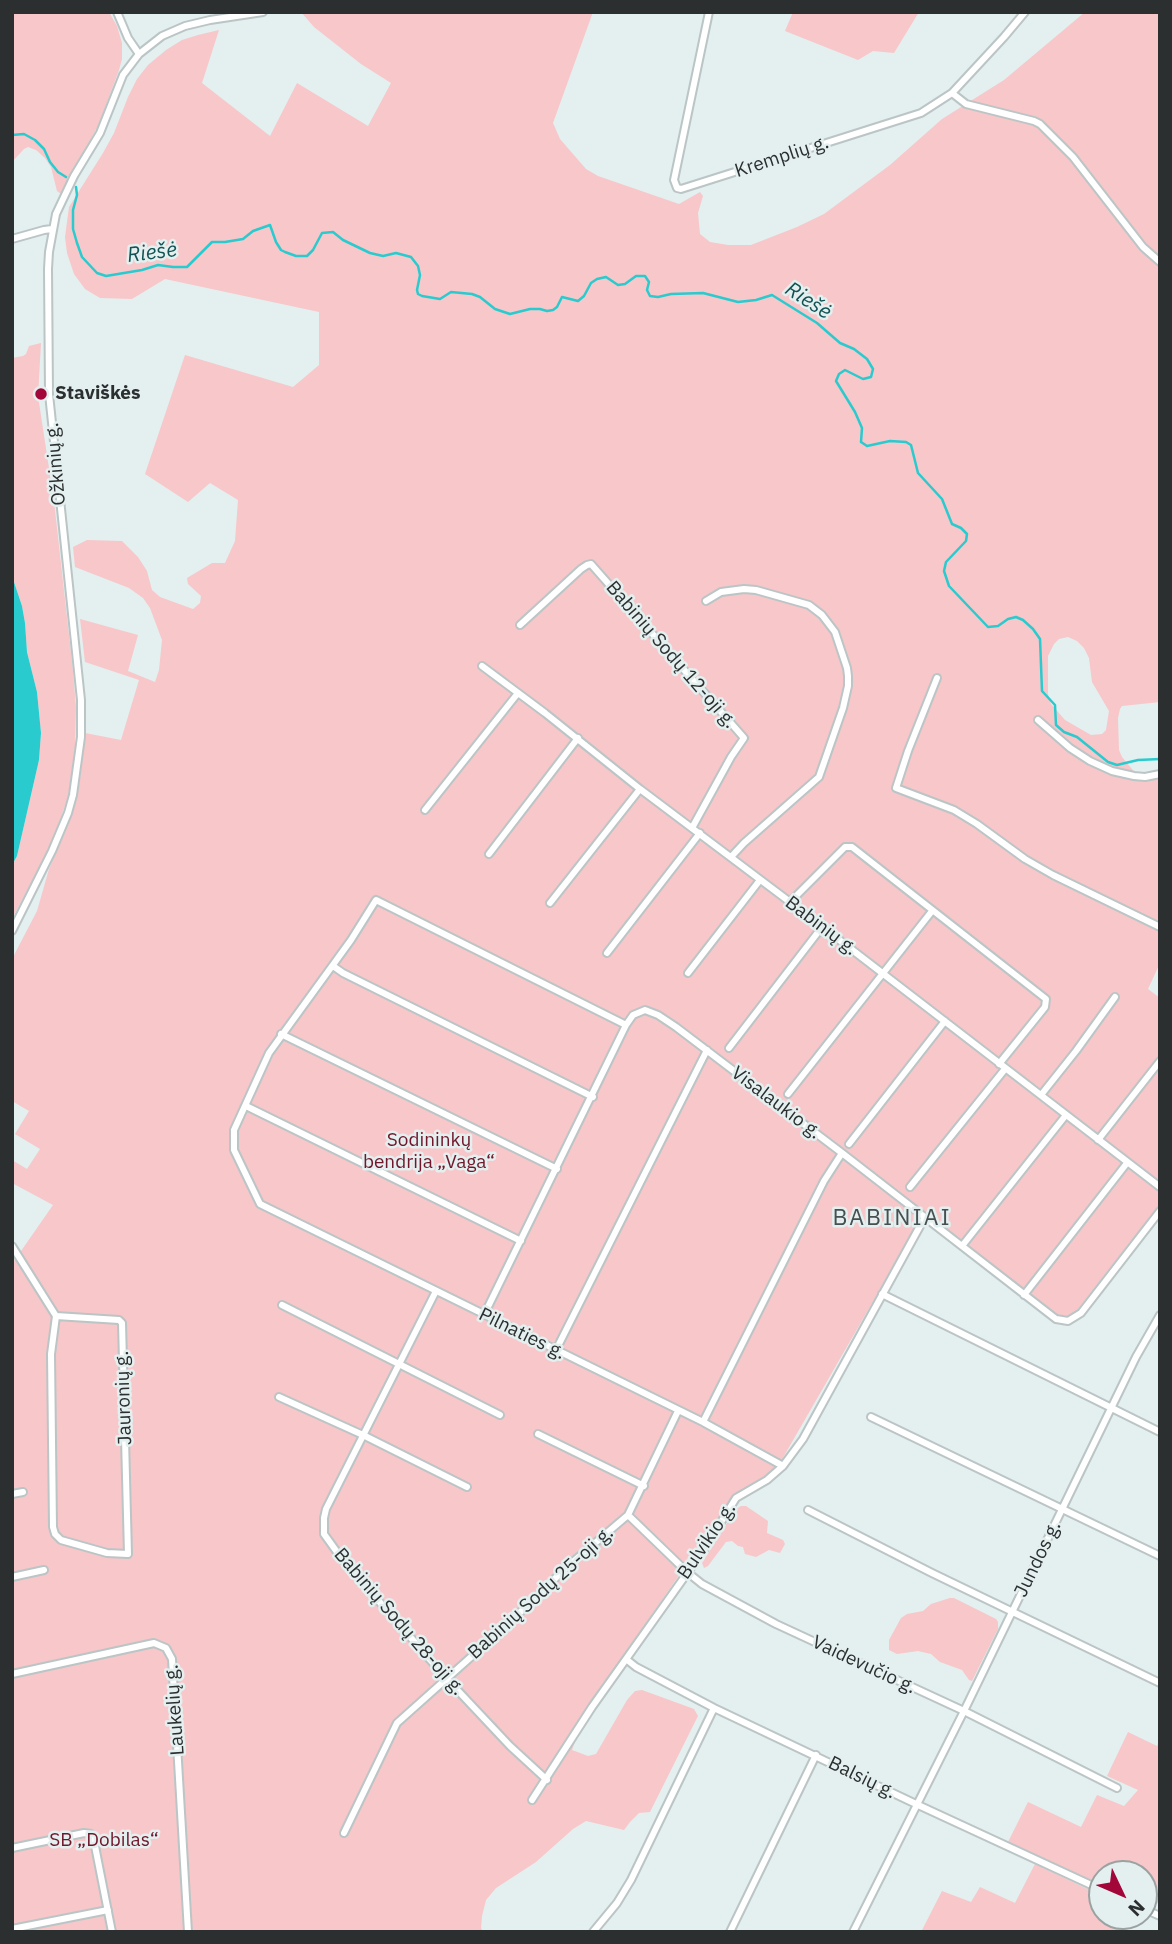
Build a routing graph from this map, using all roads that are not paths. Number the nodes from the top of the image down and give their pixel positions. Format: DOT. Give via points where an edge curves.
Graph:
graph roads {
  1 [pos="117,12"];
  2 [pos="263,12"];
  3 [pos="709,12"];
  4 [pos="1024,12"];
  5 [pos="139,54"];
  6 [pos="951,93"];
  7 [pos="52,229"];
  8 [pos="12,239"];
  9 [pos="1160,262"];
  10 [pos="706,601"];
  11 [pos="520,625"];
  12 [pos="482,666"];
  13 [pos="937,678"];
  14 [pos="518,693"];
  15 [pos="1038,720"];
  16 [pos="578,738"];
  17 [pos="1160,774"];
  18 [pos="640,789"];
  19 [pos="425,810"];
  20 [pos="692,828"];
  21 [pos="700,833"];
  22 [pos="488,854"];
  23 [pos="731,857"];
  24 [pos="760,880"];
  25 [pos="790,902"];
  26 [pos="550,903"];
  27 [pos="932,911"];
  28 [pos="822,927"];
  29 [pos="1160,927"];
  30 [pos="12,931"];
  31 [pos="607,953"];
  32 [pos="333,966"];
  33 [pos="688,973"];
  34 [pos="883,973"];
  35 [pos="1115,997"];
  36 [pos="945,1021"];
  37 [pos="626,1025"];
  38 [pos="281,1034"];
  39 [pos="729,1048"];
  40 [pos="707,1051"];
  41 [pos="1160,1061"];
  42 [pos="1002,1066"];
  43 [pos="788,1094"];
  44 [pos="1041,1095"];
  45 [pos="593,1097"];
  46 [pos="246,1105"];
  47 [pos="1066,1115"];
  48 [pos="1098,1140"];
  49 [pos="849,1144"];
  50 [pos="842,1153"];
  51 [pos="1127,1163"];
  52 [pos="557,1169"];
  53 [pos="910,1186"];
  54 [pos="1160,1187"];
  55 [pos="1160,1211"];
  56 [pos="925,1217"];
  57 [pos="521,1241"];
  58 [pos="12,1246"];
  59 [pos="962,1246"];
  60 [pos="436,1291"];
  61 [pos="882,1294"];
  62 [pos="1024,1295"];
  63 [pos="282,1304"];
  64 [pos="484,1315"];
  65 [pos="1160,1315"];
  66 [pos="56,1316"];
  67 [pos="556,1350"];
  68 [pos="399,1364"];
  69 [pos="279,1397"];
  70 [pos="1111,1408"];
  71 [pos="678,1411"];
  72 [pos="500,1415"];
  73 [pos="871,1416"];
  74 [pos="703,1422"];
  75 [pos="1160,1432"];
  76 [pos="538,1434"];
  77 [pos="363,1435"];
  78 [pos="783,1466"];
  79 [pos="643,1486"];
  80 [pos="467,1487"];
  81 [pos="23,1492"];
  82 [pos="12,1493"];
  83 [pos="1062,1509"];
  84 [pos="808,1510"];
  85 [pos="628,1515"];
  86 [pos="1160,1556"];
  87 [pos="44,1570"];
  88 [pos="687,1572"];
  89 [pos="12,1577"];
  90 [pos="1013,1611"];
  91 [pos="626,1659"];
  92 [pos="12,1674"];
  93 [pos="447,1679"];
  94 [pos="1160,1683"];
  95 [pos="714,1708"];
  96 [pos="964,1711"];
  97 [pos="816,1755"];
  98 [pos="547,1780"];
  99 [pos="1117,1788"];
  100 [pos="532,1800"];
  101 [pos="916,1804"];
  102 [pos="344,1833"];
  103 [pos="12,1848"];
  104 [pos="1088,1884"];
  105 [pos="108,1910"];
  106 [pos="12,1928"];
  107 [pos="112,1932"];
  108 [pos="188,1932"];
  109 [pos="593,1932"];
  110 [pos="730,1932"];
  111 [pos="853,1932"];
  1 -- 5 [label="street"];
  2 -- 5 [label="street, Ožkinių g." via="185,26"];
  3 -- 6 [label="street, Kremplių g." via="674,180 677,188 921,113"];
  4 -- 6 [label="street, Kremplių g."];
  5 -- 7 [label="street, Ožkinių g." via="123,75 100,133 60,202"];
  6 -- 9 [label="street" via="966,104 1040,124"];
  7 -- 8 [label="street"];
  7 -- 30 [label="street, Ožkinių g." via="49,394 81,737 68,813"];
  10 -- 23 [label="street" via="721,592 744,589 809,605 835,632 848,676 843,708 819,776"];
  11 -- 20 [label="street, Babinių Sodų 12-oji g." via="591,564 744,738"];
  12 -- 14 [label="street, Babinių g."];
  13 -- 29 [label="street" via="896,788 954,810 1053,875"];
  14 -- 16 [label="street, Babinių g."];
  14 -- 19 [label="street"];
  15 -- 17 [label="street" via="1070,748 1112,771 1145,777"];
  16 -- 18 [label="street, Babinių g."];
  16 -- 22 [label="street"];
  18 -- 20 [label="street, Babinių g."];
  18 -- 26 [label="street"];
  20 -- 21 [label="street, Babinių g."];
  21 -- 23 [label="street, Babinių g."];
  21 -- 31 [label="street"];
  23 -- 24 [label="street, Babinių g."];
  24 -- 25 [label="street, Babinių g."];
  24 -- 33 [label="street"];
  25 -- 27 [label="street" via="845,847 852,846"];
  25 -- 28 [label="street, Babinių g."];
  27 -- 34 [label="street"];
  27 -- 42 [label="street" via="1046,999 1045,1007"];
  28 -- 34 [label="street, Babinių g."];
  28 -- 39 [label="street"];
  32 -- 37 [label="street" via="376,900"];
  32 -- 38 [label="street"];
  32 -- 45 [label="street"];
  34 -- 36 [label="street, Babinių g."];
  34 -- 43 [label="street"];
  35 -- 44 [label="street"];
  36 -- 42 [label="street, Babinių g."];
  36 -- 49 [label="street"];
  37 -- 40 [label="street, Visalaukio g." via="639,1011 651,1011"];
  37 -- 45 [label="street"];
  38 -- 46 [label="street"];
  38 -- 52 [label="street"];
  40 -- 50 [label="street, Visalaukio g."];
  40 -- 67 [label="street"];
  41 -- 48 [label="street"];
  42 -- 44 [label="street, Babinių g."];
  42 -- 53 [label="street"];
  44 -- 47 [label="street, Babinių g."];
  45 -- 52 [label="street"];
  46 -- 57 [label="street"];
  46 -- 60 [label="street, Pilnaties g." via="234,1130 234,1150 261,1204"];
  47 -- 48 [label="street, Babinių g."];
  47 -- 59 [label="street"];
  48 -- 51 [label="street, Babinių g."];
  50 -- 56 [label="street, Visalaukio g."];
  50 -- 74 [label="street"];
  51 -- 54 [label="street, Babinių g."];
  51 -- 62 [label="street"];
  52 -- 57 [label="street"];
  55 -- 62 [label="street, Visalaukio g." via="1075,1318 1056,1319"];
  56 -- 59 [label="street, Visalaukio g."];
  56 -- 61 [label="street, Bulvikio g."];
  57 -- 64 [label="street"];
  58 -- 66 [label="street"];
  59 -- 62 [label="street, Visalaukio g."];
  60 -- 64 [label="street, Pilnaties g."];
  60 -- 68 [label="street, Babinių Sodų 28-oji g."];
  61 -- 70 [label="street"];
  61 -- 78 [label="street, Bulvikio g."];
  63 -- 68 [label="street"];
  64 -- 67 [label="street, Pilnaties g."];
  65 -- 70 [label="street, Jundos g."];
  66 -- 66 [label="street, Jauronių g." via="122,1323 128,1554 107,1553 61,1540 55,1534 51,1354"];
  67 -- 71 [label="street, Pilnaties g."];
  68 -- 72 [label="street"];
  68 -- 77 [label="street, Babinių Sodų 28-oji g."];
  69 -- 77 [label="street"];
  70 -- 75 [label="street"];
  70 -- 83 [label="street, Jundos g."];
  71 -- 74 [label="street, Pilnaties g."];
  71 -- 79 [label="street, Babinių Sodų 25-oji g."];
  73 -- 83 [label="street"];
  74 -- 78 [label="street, Pilnaties g."];
  76 -- 79 [label="street"];
  77 -- 80 [label="street"];
  77 -- 93 [label="street, Babinių Sodų 28-oji g." via="326,1510 324,1534"];
  78 -- 88 [label="street, Bulvikio g." via="736,1498"];
  79 -- 85 [label="street, Babinių Sodų 25-oji g."];
  81 -- 82 [label="street"];
  83 -- 86 [label="street"];
  83 -- 90 [label="street, Jundos g."];
  84 -- 90 [label="street"];
  85 -- 88 [label="street, Vaidevučio g."];
  85 -- 93 [label="street, Babinių Sodų 25-oji g."];
  87 -- 89 [label="street"];
  88 -- 91 [label="street, Bulvikio g."];
  88 -- 96 [label="street, Vaidevučio g." via="776,1624"];
  90 -- 94 [label="street"];
  90 -- 96 [label="street, Jundos g."];
  91 -- 95 [label="street, Balsių g."];
  91 -- 98 [label="street, Bulvikio g."];
  92 -- 108 [label="street, Laukelių g." via="154,1643 166,1648 172,1659"];
  93 -- 98 [label="street, Babinių Sodų 28-oji g."];
  93 -- 102 [label="street, Babinių Sodų 25-oji g." via="397,1723"];
  95 -- 97 [label="street, Balsių g."];
  95 -- 109 [label="street" via="631,1880"];
  96 -- 99 [label="street, Vaidevučio g."];
  96 -- 101 [label="street, Jundos g."];
  97 -- 101 [label="street, Balsių g."];
  97 -- 110 [label="street"];
  98 -- 100 [label="street, Bulvikio g."];
  101 -- 104 [label="street, Balsių g."];
  101 -- 111 [label="street, Jundos g."];
  103 -- 105 [label="street" via="90,1834"];
  105 -- 106 [label="street"];
  105 -- 107 [label="street"];
}
